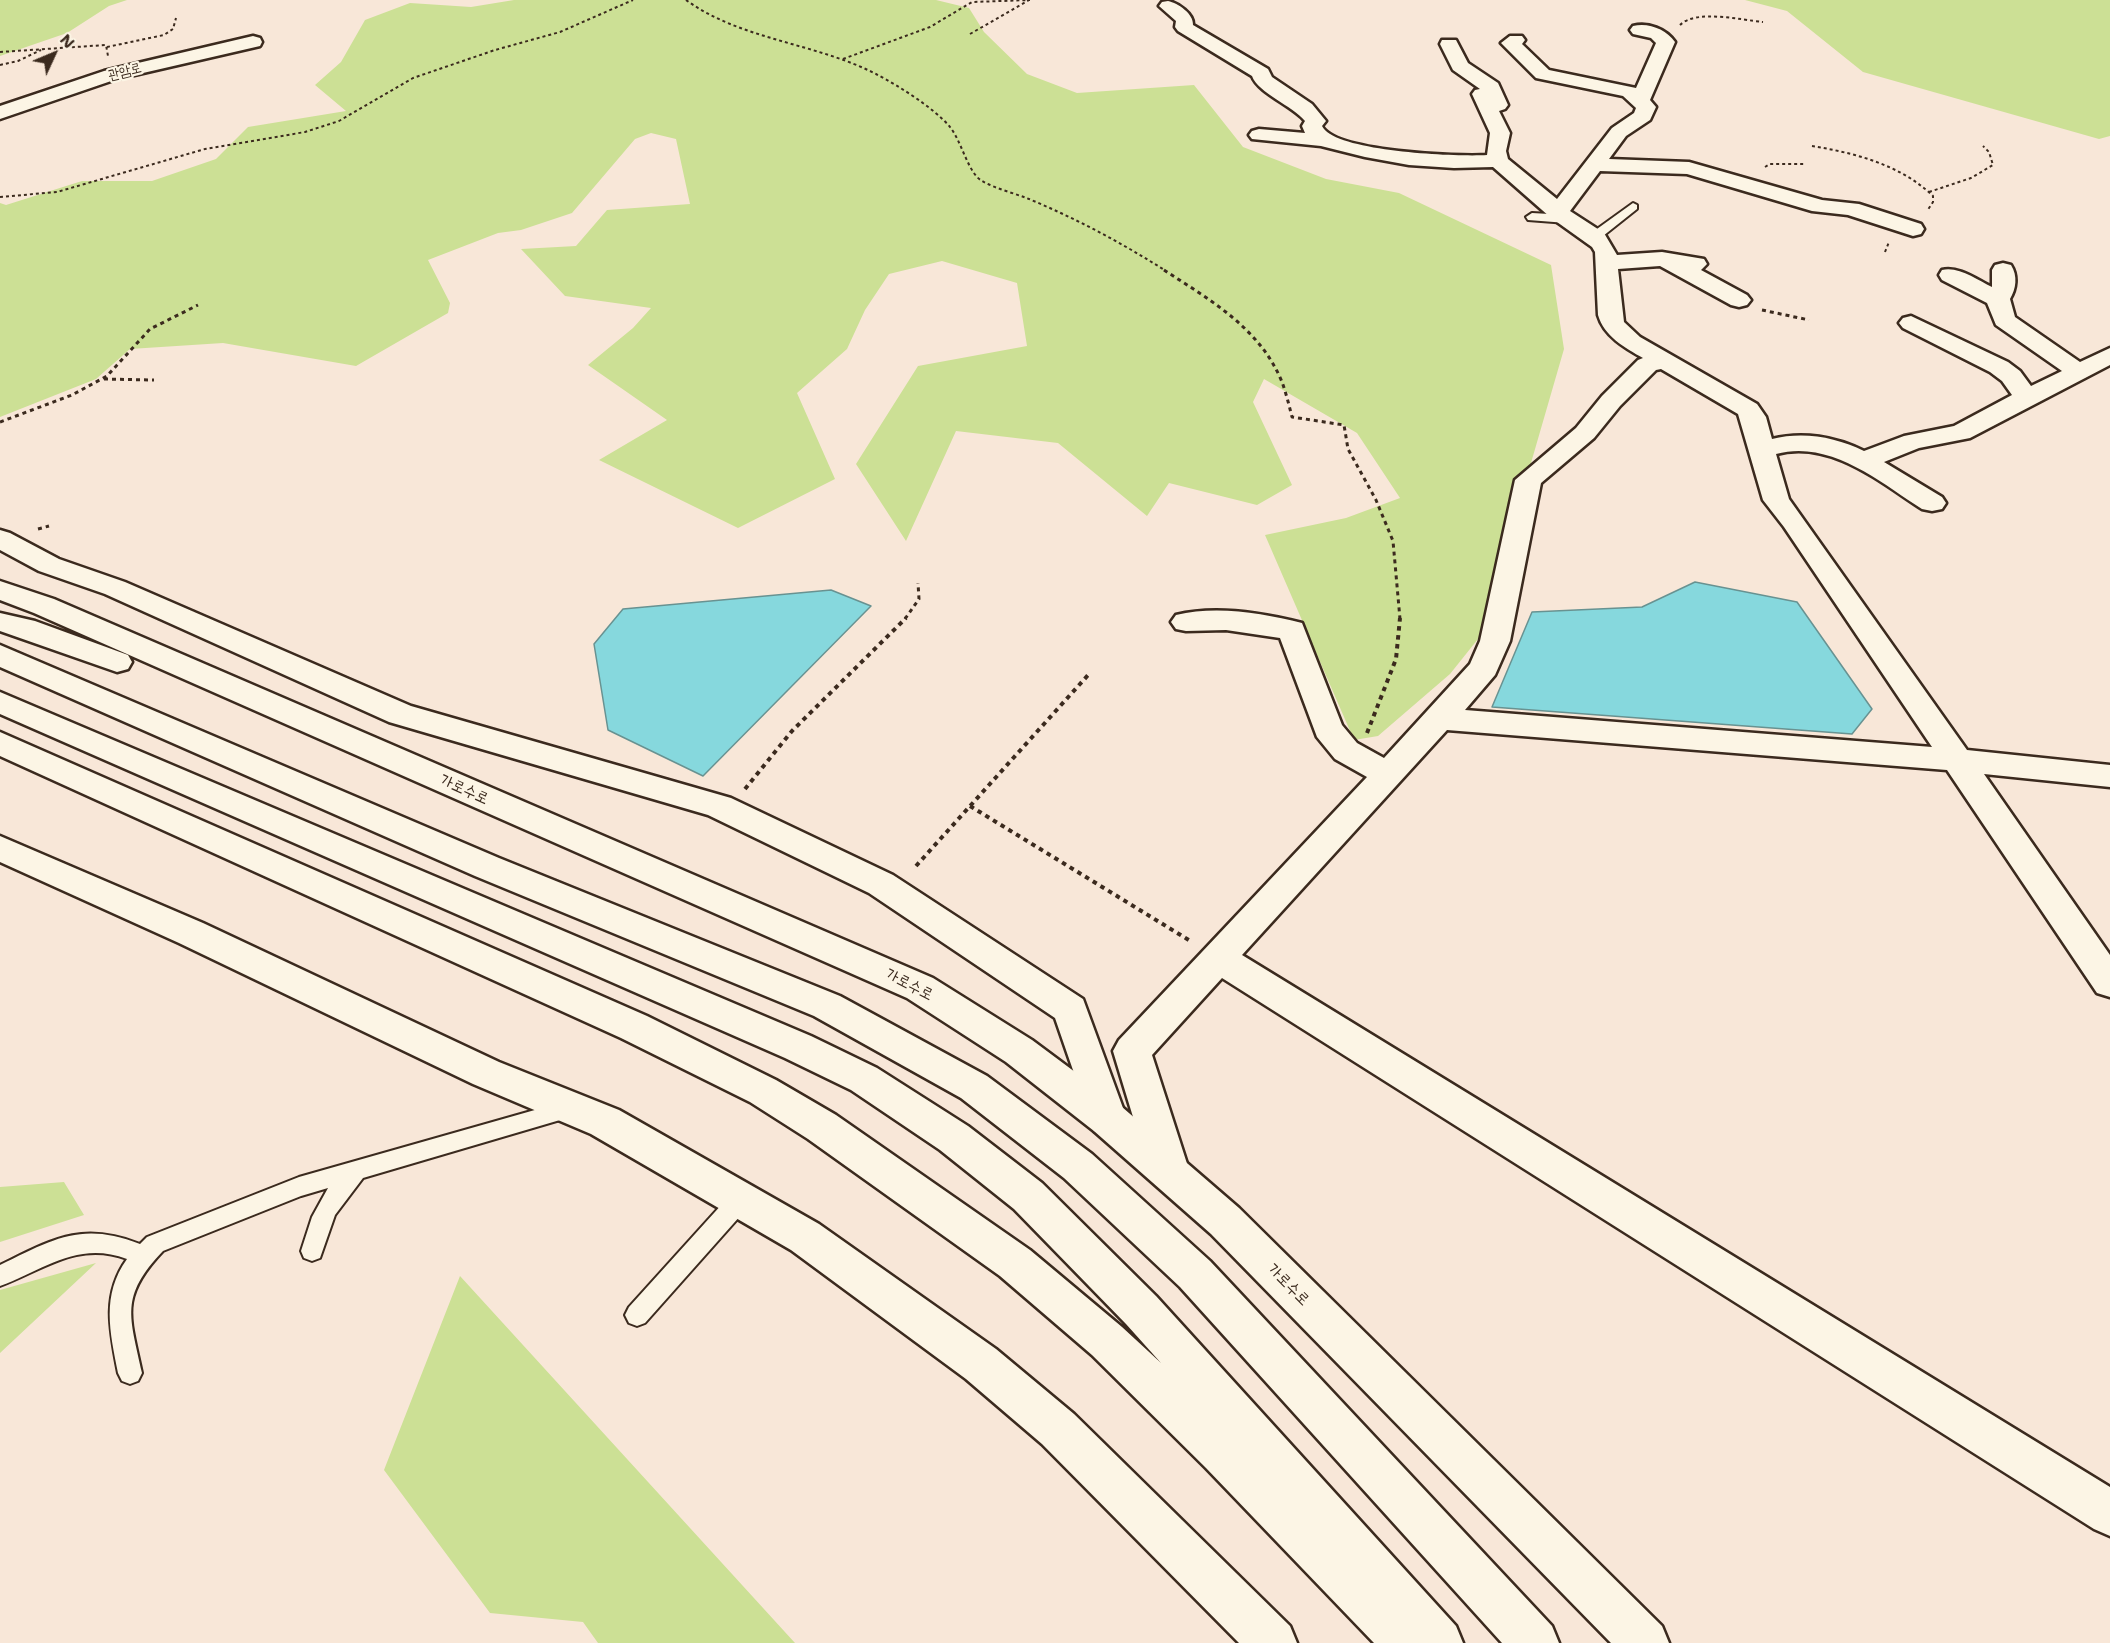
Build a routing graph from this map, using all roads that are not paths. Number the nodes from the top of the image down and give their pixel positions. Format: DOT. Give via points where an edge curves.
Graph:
graph roads {
  1 [pos="1168,6"];
  2 [pos="1648,32"];
  3 [pos="1516,39"];
  4 [pos="253,42"];
  5 [pos="1449,44"];
  6 [pos="1482,94"];
  7 [pos="1640,100"];
  8 [pos="0,113"];
  9 [pos="1259,135"];
  10 [pos="1323,140"];
  11 [pos="1498,150"];
  12 [pos="1594,165"];
  13 [pos="1653,165"];
  14 [pos="1748,206"];
  15 [pos="1633,207"];
  16 [pos="1552,216"];
  17 [pos="1913,229"];
  18 [pos="1594,237"];
  19 [pos="1662,259"];
  20 [pos="1606,263"];
  21 [pos="1696,264"];
  22 [pos="2003,270"];
  23 [pos="1950,275"];
  24 [pos="1998,299"];
  25 [pos="1739,300"];
  26 [pos="1911,323"];
  27 [pos="2110,355"];
  28 [pos="1664,360"];
  29 [pos="2079,372"];
  30 [pos="2026,397"];
  31 [pos="1762,450"];
  32 [pos="1863,461"];
  33 [pos="1932,503"];
  34 [pos="0,539"];
  35 [pos="0,590"];
  36 [pos="0,622"];
  37 [pos="1186,622"];
  38 [pos="0,655"];
  39 [pos="0,702"];
  40 [pos="1440,719"];
  41 [pos="316,725"];
  42 [pos="0,743"];
  43 [pos="1957,760"];
  44 [pos="1380,770"];
  45 [pos="2107,774"];
  46 [pos="0,849"];
  47 [pos="2060,909"];
  48 [pos="2110,942"];
  49 [pos="1218,958"];
  50 [pos="2110,982"];
  51 [pos="572,1108"];
  52 [pos="1108,1119"];
  53 [pos="355,1172"];
  54 [pos="1170,1173"];
  55 [pos="741,1199"];
  56 [pos="312,1251"];
  57 [pos="143,1255"];
  58 [pos="0,1276"];
  59 [pos="637,1315"];
  60 [pos="130,1373"];
  61 [pos="2110,1513"];
  62 [pos="1273,1643"];
  63 [pos="1407,1643"];
  64 [pos="1438,1643"];
  65 [pos="1535,1643"];
  66 [pos="1645,1643"];
  1 -- 10 [label="street" via="1185,20 1184,27 1261,73 1263,80 1305,108 1316,121 1312,126 1316,135"];
  2 -- 7 [label="street" via="1666,42"];
  3 -- 7 [label="street" via="1510,43 1543,74 1629,92"];
  4 -- 8 [label="street, 관암로" via="111,75"];
  5 -- 11 [label="street" via="1460,66 1491,87 1508,131"];
  6 -- 11 [label="street" via="1500,133"];
  7 -- 12 [label="street" via="1646,107 1643,116 1619,132"];
  9 -- 10 [label="street"];
  10 -- 11 [label="street" via="1456,163"];
  11 -- 16 [label="street"];
  12 -- 13 [label="street"];
  12 -- 16 [label="street"];
  13 -- 14 [label="street" via="1664,180"];
  13 -- 17 [label="street" via="1698,170 1820,206 1851,208"];
  15 -- 18 [label="lane"];
  16 -- 18 [label="street"];
  18 -- 20 [label="street" via="1606,252"];
  19 -- 20 [label="street"];
  19 -- 21 [label="street"];
  19 -- 25 [label="street"];
  20 -- 28 [label="street" via="1613,326"];
  22 -- 24 [label="street" via="2004,290"];
  23 -- 24 [label="street"];
  24 -- 29 [label="street" via="2004,320"];
  26 -- 30 [label="street" via="1999,367 2012,376"];
  27 -- 29 [label="street"];
  28 -- 31 [label="street" via="1748,409"];
  28 -- 40 [label="street" via="1647,365 1586,433 1527,480 1495,641 1484,668"];
  29 -- 30 [label="street"];
  30 -- 32 [label="street" via="1961,433 1913,441"];
  31 -- 32 [label="street" via="1779,443 1808,442 1834,447"];
  31 -- 43 [label="street" via="1776,500"];
  32 -- 33 [label="street"];
  34 -- 52 [label="street" via="49,565 115,588 400,714 728,811 881,884 1070,1009"];
  35 -- 41 [label="street, 가로수로"];
  36 -- 41 [label="street" via="89,650 229,705"];
  37 -- 44 [label="street" via="1222,620 1292,630 1328,729 1346,751"];
  38 -- 65 [label="street" via="487,867 827,1006 974,1087 1078,1166 1195,1274"];
  39 -- 64 [label="street" via="798,1047 864,1079 944,1131 1028,1196 1118,1286"];
  40 -- 43 [label="street"];
  40 -- 44 [label="street"];
  41 -- 52 [label="street, 가로수로" via="920,988 1019,1051"];
  42 -- 63 [label="street" via="634,1028 763,1091 822,1127 1015,1263 1107,1341 1222,1452"];
  43 -- 45 [label="street"];
  43 -- 47 [label="street"];
  44 -- 49 [label="street"];
  46 -- 51 [label="street"];
  47 -- 48 [label="street"];
  47 -- 50 [label="street"];
  49 -- 54 [label="street" via="1132,1052"];
  49 -- 61 [label="street"];
  51 -- 53 [label="lane"];
  51 -- 55 [label="street" via="605,1122"];
  52 -- 54 [label="street, 가로수로"];
  53 -- 56 [label="lane" via="333,1195 321,1217"];
  53 -- 57 [label="lane" via="289,1191 155,1244"];
  54 -- 66 [label="street, 가로수로" via="1225,1221"];
  55 -- 59 [label="lane"];
  55 -- 62 [label="street" via="880,1288 1059,1429"];
  57 -- 58 [label="lane" via="120,1244 95,1240 59,1247"];
  57 -- 60 [label="lane" via="126,1280 118,1308"];
}
